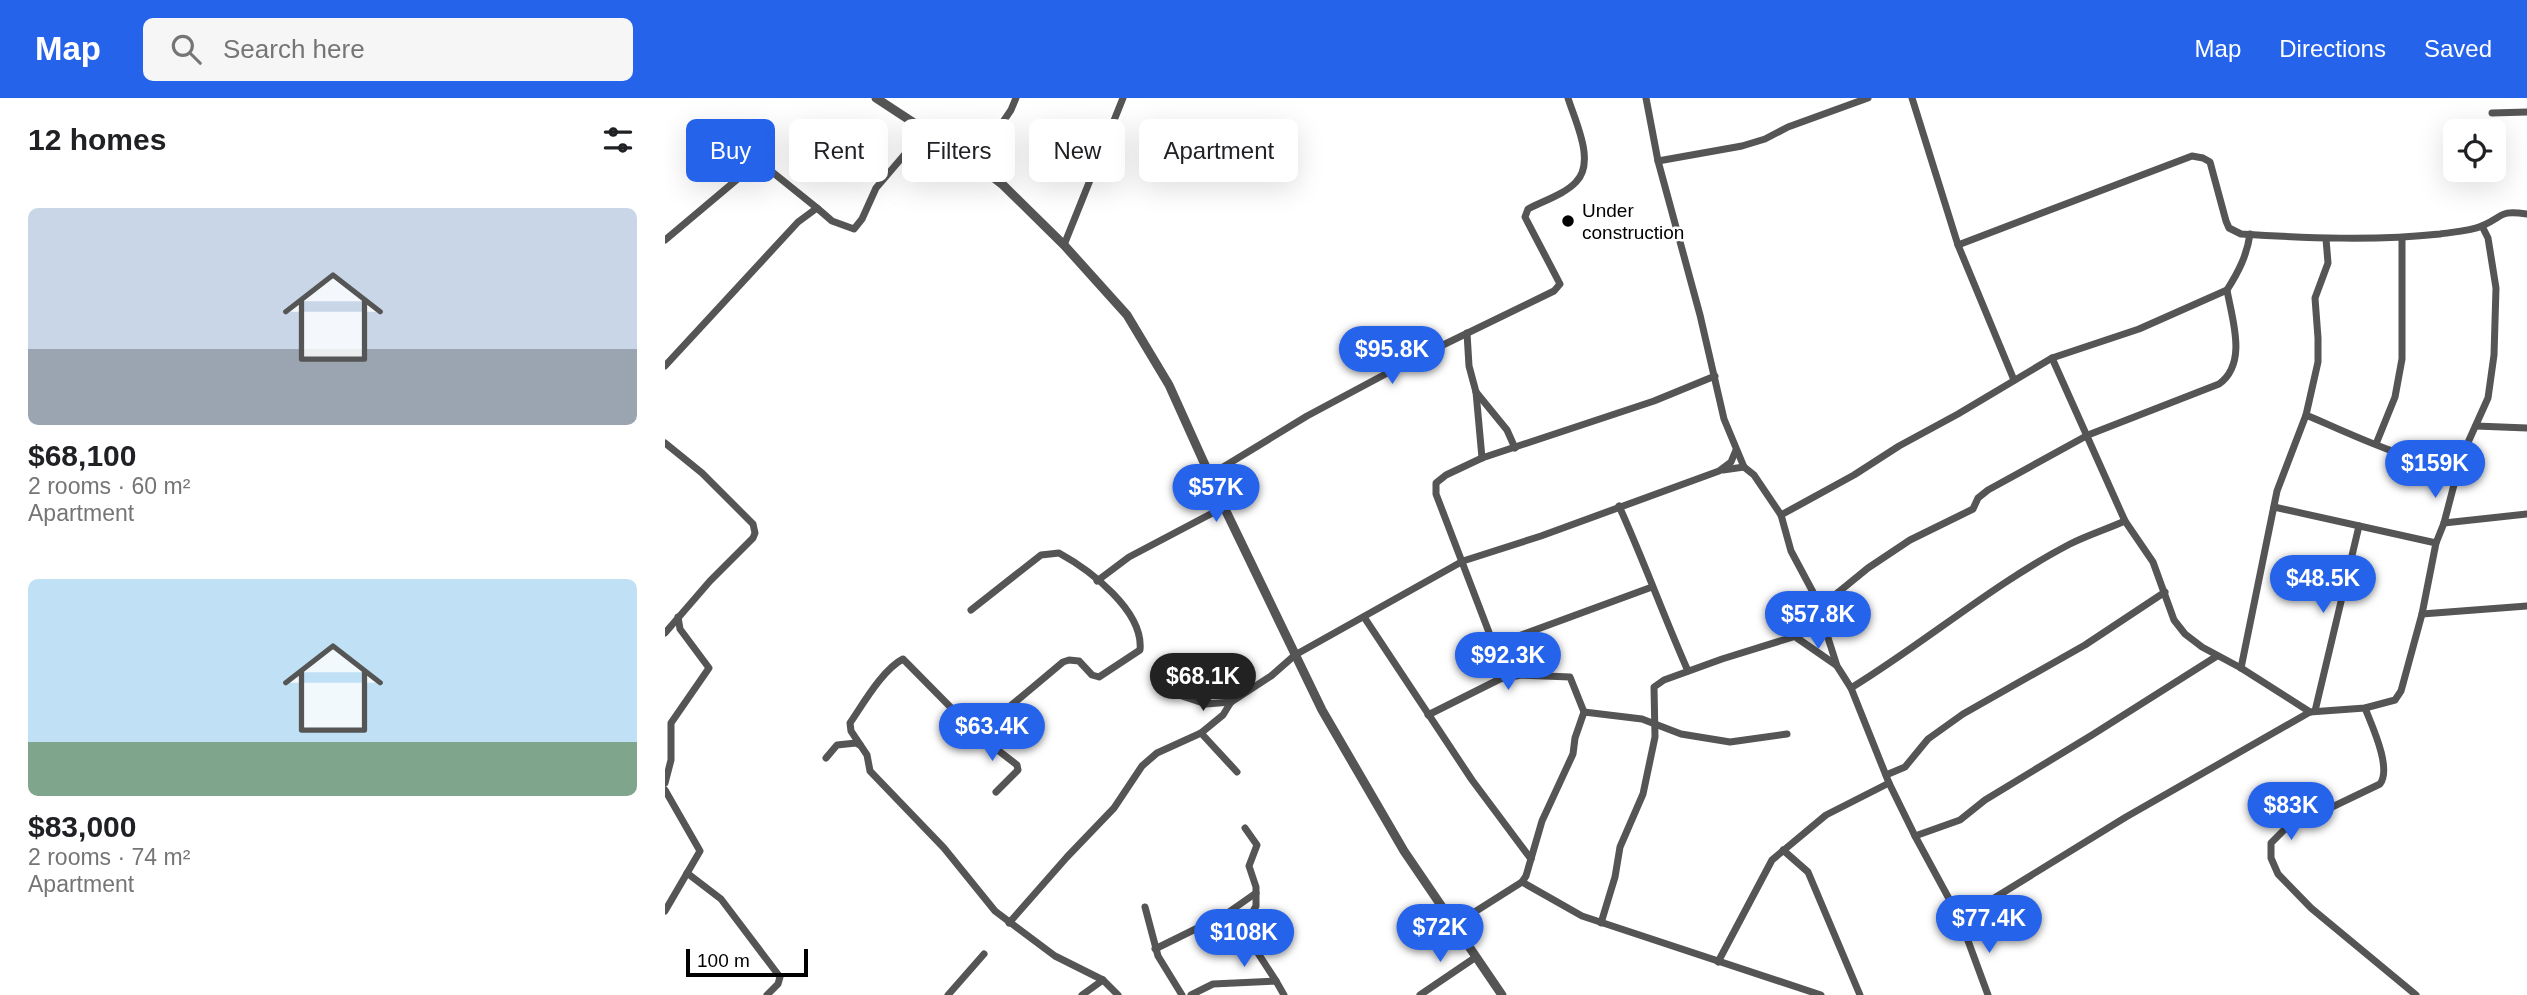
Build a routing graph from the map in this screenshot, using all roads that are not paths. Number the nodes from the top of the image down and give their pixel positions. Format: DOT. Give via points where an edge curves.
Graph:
graph roads {
  1 [pos="876,98"];
  2 [pos="1016,98"];
  3 [pos="1123,98"];
  4 [pos="1568,98"];
  5 [pos="1646,98"];
  6 [pos="1868,98"];
  7 [pos="1912,98"];
  8 [pos="2527,112"];
  9 [pos="2492,113"];
  10 [pos="907,119"];
  11 [pos="1003,119"];
  12 [pos="902,158"];
  13 [pos="1658,161"];
  14 [pos="998,182"];
  15 [pos="817,208"];
  16 [pos="2527,214"];
  17 [pos="2482,226"];
  18 [pos="2250,234"];
  19 [pos="2402,238"];
  20 [pos="2326,239"];
  21 [pos="665,240"];
  22 [pos="1064,245"];
  23 [pos="1958,245"];
  24 [pos="2227,290"];
  25 [pos="1467,333"];
  26 [pos="2052,358"];
  27 [pos="665,366"];
  28 [pos="1714,376"];
  29 [pos="2014,380"];
  30 [pos="1476,391"];
  31 [pos="2306,415"];
  32 [pos="2476,426"];
  33 [pos="2527,428"];
  34 [pos="2088,435"];
  35 [pos="665,443"];
  36 [pos="2376,444"];
  37 [pos="1515,448"];
  38 [pos="1736,450"];
  39 [pos="1482,458"];
  40 [pos="2461,458"];
  41 [pos="1744,467"];
  42 [pos="1719,471"];
  43 [pos="1210,475"];
  44 [pos="1619,506"];
  45 [pos="1224,507"];
  46 [pos="2274,507"];
  47 [pos="2527,514"];
  48 [pos="1781,516"];
  49 [pos="2125,522"];
  50 [pos="2444,523"];
  51 [pos="2359,526"];
  52 [pos="2436,543"];
  53 [pos="1463,561"];
  54 [pos="1097,581"];
  55 [pos="1652,586"];
  56 [pos="2165,592"];
  57 [pos="2527,606"];
  58 [pos="1819,608"];
  59 [pos="971,610"];
  60 [pos="2422,614"];
  61 [pos="678,617"];
  62 [pos="1364,617"];
  63 [pos="1825,627"];
  64 [pos="665,633"];
  65 [pos="1797,638"];
  66 [pos="1295,655"];
  67 [pos="2217,656"];
  68 [pos="1837,666"];
  69 [pos="2241,668"];
  70 [pos="1688,671"];
  71 [pos="1851,688"];
  72 [pos="1182,696"];
  73 [pos="1231,702"];
  74 [pos="2365,708"];
  75 [pos="1584,712"];
  76 [pos="2312,712"];
  77 [pos="1428,715"];
  78 [pos="1655,722"];
  79 [pos="1201,733"];
  80 [pos="977,734"];
  81 [pos="1787,734"];
  82 [pos="861,746"];
  83 [pos="826,758"];
  84 [pos="1237,772"];
  85 [pos="1887,779"];
  86 [pos="665,783"];
  87 [pos="665,790"];
  88 [pos="996,792"];
  89 [pos="1245,828"];
  90 [pos="1915,836"];
  91 [pos="1783,850"];
  92 [pos="1531,859"];
  93 [pos="687,873"];
  94 [pos="1522,882"];
  95 [pos="1256,893"];
  96 [pos="1145,908"];
  97 [pos="665,911"];
  98 [pos="1959,919"];
  99 [pos="1009,923"];
  100 [pos="1601,923"];
  101 [pos="1454,925"];
  102 [pos="1155,949"];
  103 [pos="984,954"];
  104 [pos="1476,957"];
  105 [pos="1718,962"];
  106 [pos="1103,980"];
  107 [pos="1276,981"];
  108 [pos="2410,993"];
  109 [pos="767,995"];
  110 [pos="948,995"];
  111 [pos="1082,995"];
  112 [pos="1118,995"];
  113 [pos="1182,995"];
  114 [pos="1191,995"];
  115 [pos="1284,995"];
  116 [pos="1420,995"];
  117 [pos="1502,995"];
  118 [pos="1821,995"];
  119 [pos="1860,995"];
  120 [pos="1988,995"];
  1 -- 10 [label="street"];
  2 -- 11 [label="street"];
  3 -- 22 [label="street"];
  4 -- 25 [label="street" via="1584,170 1575,184 1528,209 1525,217 1560,284"];
  5 -- 13 [label="street"];
  6 -- 13 [label="street" via="1742,146"];
  7 -- 23 [label="street"];
  8 -- 9 [label="street"];
  12 -- 15 [label="street" via="876,188 854,229 832,221"];
  13 -- 28 [label="street"];
  14 -- 22 [label="street"];
  15 -- 21 [label="street" via="771,171 753,166"];
  15 -- 27 [label="street" via="798,222"];
  16 -- 17 [label="street" via="2500,214"];
  17 -- 19 [label="street"];
  17 -- 32 [label="street" via="2495,288 2494,355 2488,398"];
  18 -- 20 [label="street"];
  18 -- 23 [label="street" via="2229,228 2210,162 2192,156"];
  18 -- 24 [label="street" via="2240,269"];
  19 -- 20 [label="street"];
  19 -- 36 [label="street" via="2402,359 2395,397"];
  20 -- 31 [label="street" via="2328,263 2315,298 2318,362"];
  22 -- 43 [label="street" via="1133,326 1169,385"];
  23 -- 29 [label="street"];
  24 -- 26 [label="street" via="2139,329"];
  24 -- 34 [label="street" via="2236,340 2235,364 2227,378"];
  25 -- 30 [label="street"];
  25 -- 43 [label="street" via="1307,416"];
  26 -- 29 [label="street"];
  26 -- 34 [label="street"];
  28 -- 37 [label="street"];
  28 -- 38 [label="street"];
  29 -- 48 [label="street"];
  30 -- 37 [label="street"];
  30 -- 39 [label="street"];
  31 -- 36 [label="street"];
  31 -- 46 [label="street"];
  32 -- 33 [label="street"];
  32 -- 40 [label="street"];
  34 -- 49 [label="street"];
  34 -- 58 [label="street" via="1988,490 1973,509 1890,553"];
  35 -- 61 [label="street" via="702,473 753,524 755,533"];
  36 -- 40 [label="street" via="2438,462"];
  37 -- 39 [label="street"];
  38 -- 41 [label="street"];
  38 -- 42 [label="street" via="1731,462"];
  39 -- 53 [label="street" via="1436,483 1436,494"];
  40 -- 50 [label="street"];
  41 -- 42 [label="street"];
  41 -- 48 [label="street"];
  42 -- 44 [label="street"];
  43 -- 45 [label="street"];
  44 -- 53 [label="street"];
  44 -- 55 [label="street"];
  45 -- 54 [label="street" via="1129,557"];
  45 -- 66 [label="street"];
  46 -- 51 [label="street"];
  46 -- 69 [label="street"];
  47 -- 50 [label="street"];
  48 -- 58 [label="street" via="1791,551"];
  49 -- 56 [label="street" via="2153,562"];
  49 -- 71 [label="street" via="2049,556"];
  50 -- 52 [label="street"];
  51 -- 52 [label="street"];
  51 -- 76 [label="street"];
  52 -- 60 [label="street"];
  53 -- 55 [label="street" via="1490,635 1498,639 1513,638"];
  53 -- 62 [label="street"];
  54 -- 59 [label="street" via="1059,553 1046,554"];
  54 -- 80 [label="street" via="1131,613 1140,650 1099,677 1079,662 1063,662"];
  55 -- 70 [label="street"];
  56 -- 67 [label="street" via="2174,620 2185,634"];
  56 -- 85 [label="street" via="2085,645 1963,714 1928,739 1905,767"];
  57 -- 60 [label="street"];
  58 -- 63 [label="street"];
  60 -- 74 [label="street" via="2401,691 2395,700"];
  61 -- 64 [label="street"];
  61 -- 86 [label="street" via="680,629 709,668 671,723 671,760"];
  62 -- 66 [label="street"];
  62 -- 77 [label="street"];
  63 -- 65 [label="street"];
  63 -- 68 [label="street"];
  65 -- 68 [label="street"];
  65 -- 70 [label="street"];
  66 -- 73 [label="street"];
  66 -- 101 [label="street" via="1403,851"];
  67 -- 69 [label="street"];
  67 -- 90 [label="street" via="1959,820"];
  68 -- 71 [label="street"];
  69 -- 76 [label="street"];
  70 -- 78 [label="street" via="1654,687"];
  71 -- 85 [label="street"];
  72 -- 73 [label="street" via="1206,704"];
  73 -- 79 [label="street"];
  74 -- 76 [label="street"];
  74 -- 108 [label="street" via="2385,778 2284,830 2271,844 2271,858 2279,874 2311,908"];
  75 -- 77 [label="street" via="1570,677 1521,675 1500,679"];
  75 -- 78 [label="street"];
  75 -- 92 [label="street" via="1573,754 1542,821"];
  76 -- 98 [label="street" via="2126,817"];
  77 -- 92 [label="street"];
  78 -- 81 [label="street" via="1681,734 1730,742"];
  78 -- 100 [label="street" via="1642,800 1620,847"];
  79 -- 84 [label="street"];
  79 -- 99 [label="street" via="1157,753 1142,766 1114,808"];
  80 -- 82 [label="street" via="903,659 850,723"];
  80 -- 88 [label="street" via="1017,765 1018,770"];
  82 -- 83 [label="street" via="837,746"];
  82 -- 99 [label="street" via="870,771"];
  85 -- 90 [label="street"];
  85 -- 91 [label="street" via="1826,815"];
  87 -- 93 [label="street" via="699,851"];
  89 -- 95 [label="street" via="1257,845 1249,866"];
  90 -- 98 [label="street"];
  91 -- 105 [label="street" via="1767,868"];
  91 -- 119 [label="street" via="1808,872"];
  92 -- 94 [label="street"];
  93 -- 97 [label="street"];
  93 -- 109 [label="street" via="722,899 780,977"];
  94 -- 100 [label="street"];
  94 -- 101 [label="street"];
  95 -- 102 [label="street" via="1226,914"];
  95 -- 107 [label="street" via="1248,931"];
  96 -- 102 [label="street"];
  98 -- 120 [label="street"];
  99 -- 106 [label="street" via="1055,956"];
  100 -- 105 [label="street"];
  101 -- 104 [label="street"];
  102 -- 113 [label="street"];
  103 -- 110 [label="street"];
  104 -- 116 [label="street"];
  104 -- 117 [label="street"];
  105 -- 118 [label="street"];
  106 -- 111 [label="street"];
  106 -- 112 [label="street"];
  107 -- 114 [label="street" via="1213,984"];
  107 -- 115 [label="street"];
}
